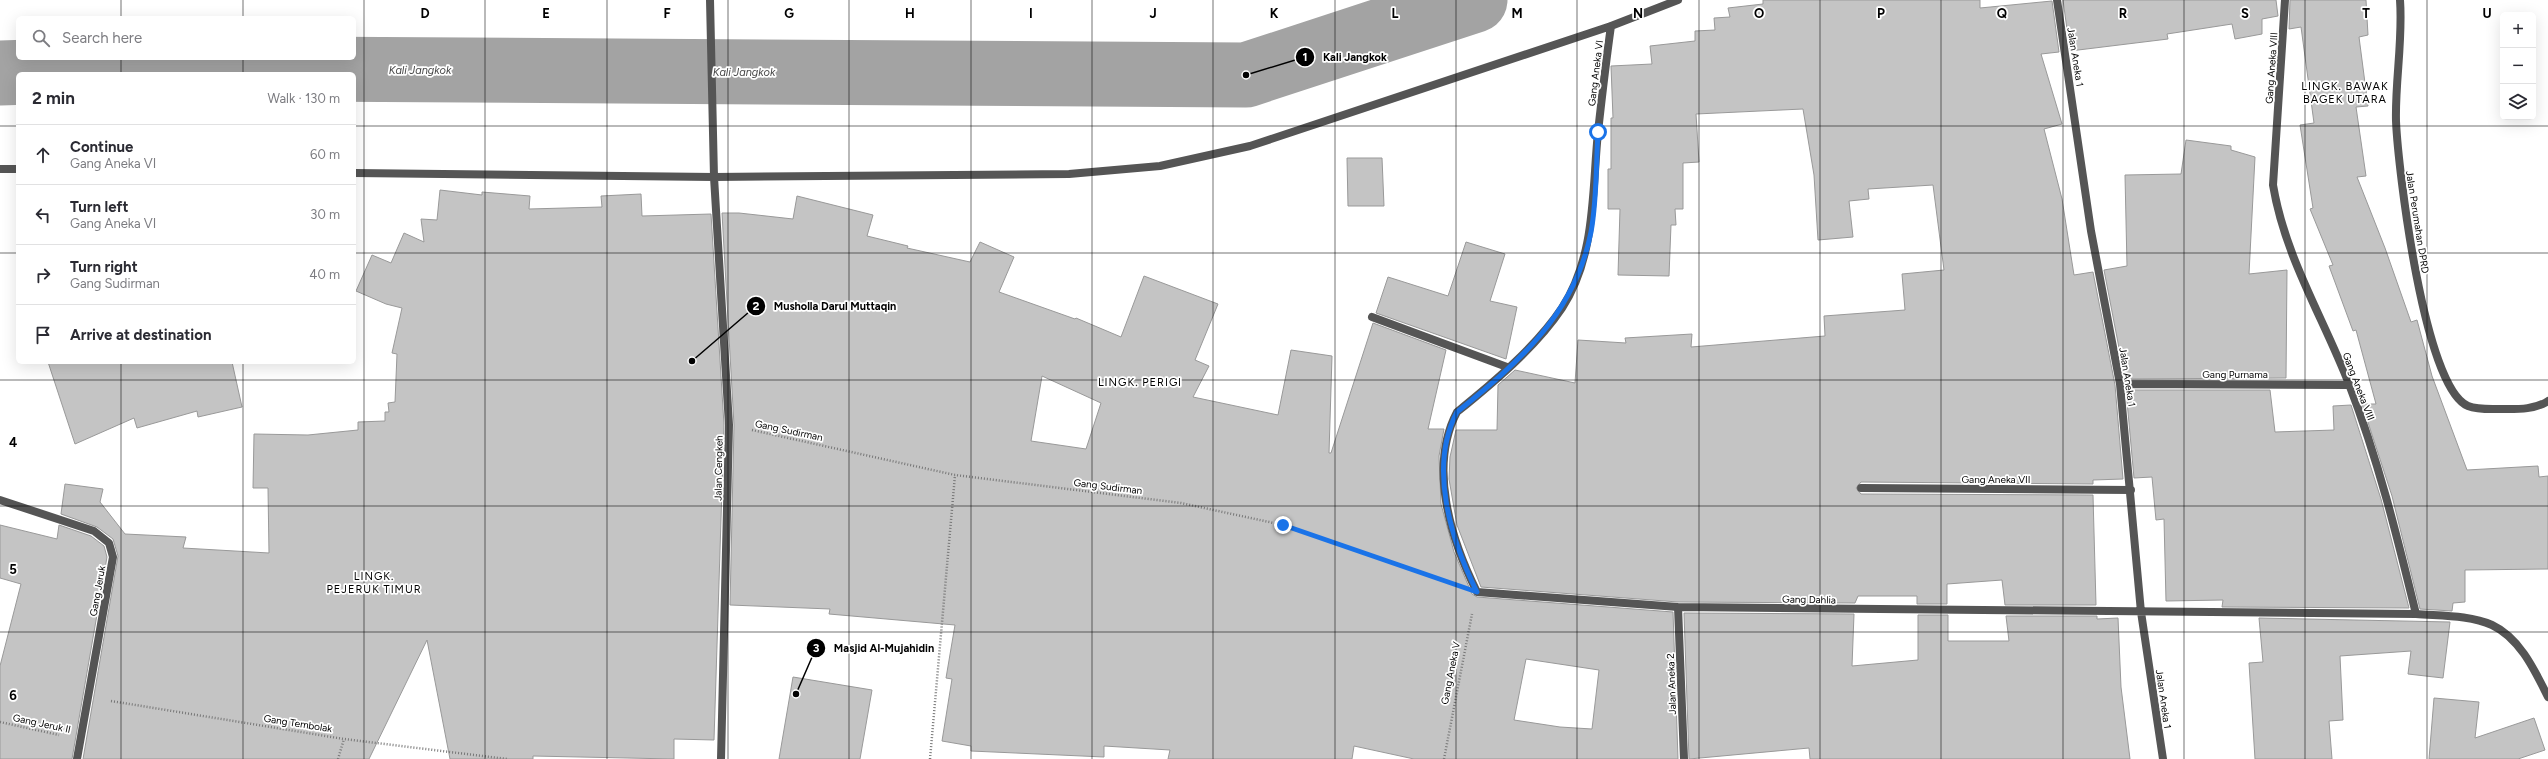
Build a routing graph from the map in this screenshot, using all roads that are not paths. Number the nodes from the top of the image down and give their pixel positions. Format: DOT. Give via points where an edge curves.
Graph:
graph roads {
  1 [pos="710,0"];
  2 [pos="1678,0"];
  3 [pos="2057,0"];
  4 [pos="2285,0"];
  5 [pos="2400,0"];
  6 [pos="1611,26"];
  7 [pos="0,169"];
  8 [pos="16,169"];
  9 [pos="356,173"];
  10 [pos="714,177"];
  11 [pos="1372,317"];
  12 [pos="1507,367"];
  13 [pos="2120,384"];
  14 [pos="2349,385"];
  15 [pos="2548,401"];
  16 [pos="1861,488"];
  17 [pos="2131,490"];
  18 [pos="0,500"];
  19 [pos="1477,592"];
  20 [pos="1678,607"];
  21 [pos="2141,612"];
  22 [pos="2416,614"];
  23 [pos="2548,697"];
  24 [pos="77,759"];
  25 [pos="721,759"];
  26 [pos="1684,759"];
  27 [pos="2163,759"];
  1 -- 10 [label="street, Jalan Cengkeh"];
  2 -- 6 [label="street"];
  3 -- 13 [label="street, Jalan Aneka 1" via="2091,231"];
  4 -- 14 [label="street, Gang Aneka VIII" via="2274,192 2288,246"];
  5 -- 15 [label="street, Jalan Perumahan DPRD" via="2396,112 2400,173 2417,278 2441,370 2453,391 2467,406 2520,409 2542,405"];
  6 -- 10 [label="street" via="1250,146 1160,166 1069,174"];
  6 -- 12 [label="street, Gang Aneka VI" via="1598,132 1591,231 1584,255 1575,283 1563,307 1545,332"];
  7 -- 8 [label="street"];
  9 -- 10 [label="street"];
  10 -- 25 [label="street, Jalan Cengkeh" via="729,425"];
  11 -- 12 [label="street"];
  12 -- 19 [label="street, Gang Aneka VI" via="1457,412 1449,428 1443,455 1450,517 1461,561"];
  13 -- 14 [label="street, Gang Purnama"];
  13 -- 17 [label="street, Jalan Aneka 1"];
  14 -- 22 [label="street, Gang Aneka VIII" via="2385,489"];
  16 -- 17 [label="street, Gang Aneka VII"];
  17 -- 21 [label="street, Jalan Aneka 1"];
  18 -- 24 [label="street, Gang Jeruk" via="94,531 109,543 113,557"];
  19 -- 20 [label="street, Gang Dahlia"];
  20 -- 21 [label="street, Gang Dahlia"];
  20 -- 26 [label="street, Jalan Aneka 2"];
  21 -- 22 [label="street, Gang Dahlia"];
  21 -- 27 [label="street, Jalan Aneka 1"];
  22 -- 23 [label="street" via="2477,620 2493,625 2509,636 2530,662"];
}
